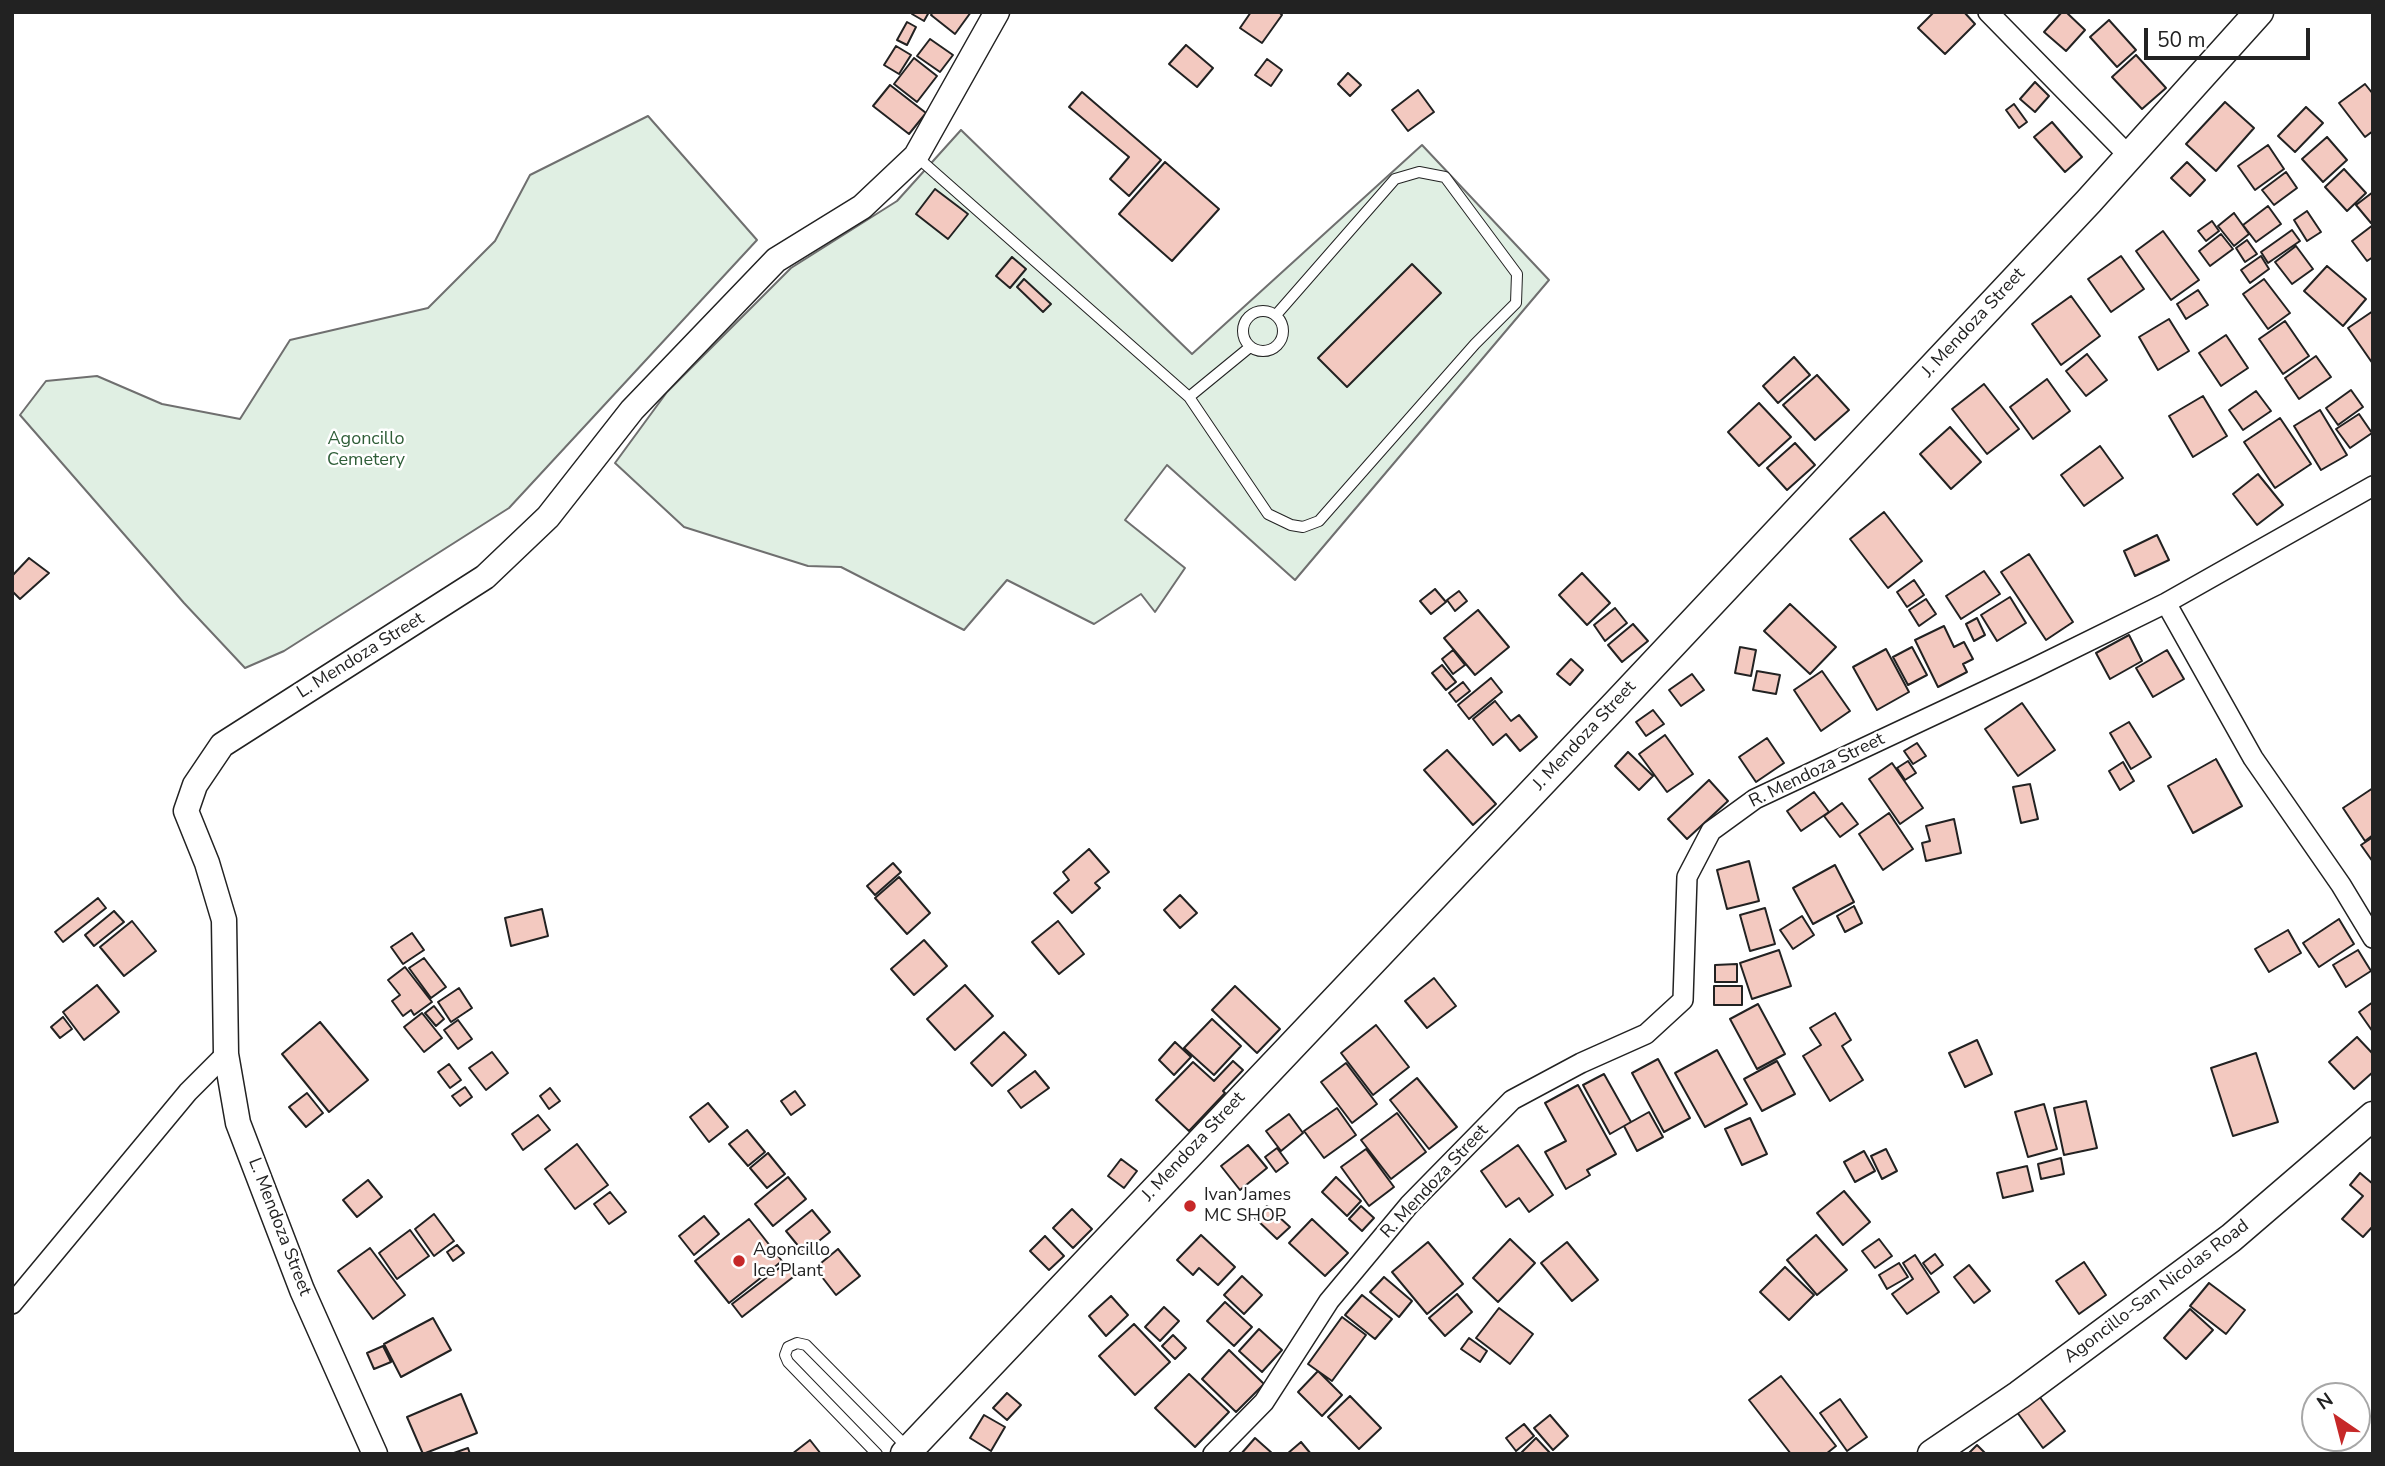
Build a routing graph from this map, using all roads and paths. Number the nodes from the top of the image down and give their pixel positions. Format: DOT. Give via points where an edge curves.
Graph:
graph roads {
  1 [pos="997,12"];
  2 [pos="1987,12"];
  3 [pos="2259,12"];
  4 [pos="916,156"];
  5 [pos="2130,157"];
  6 [pos="1276,315"];
  7 [pos="1250,347"];
  8 [pos="1189,397"];
  9 [pos="2373,486"];
  10 [pos="2166,603"];
  11 [pos="2373,938"];
  12 [pos="226,1054"];
  13 [pos="2373,1116"];
  14 [pos="12,1304"];
  15 [pos="907,1451"];
  16 [pos="375,1454"];
  17 [pos="877,1454"];
  18 [pos="1213,1454"];
  19 [pos="1932,1454"];
  1 -- 4 [label="street, L. Mendoza Street"];
  2 -- 5 [label="street"];
  3 -- 5 [label="main road, J. Mendoza Street"];
  4 -- 8 [label="lane"];
  4 -- 12 [label="street, L. Mendoza Street" via="862,206 776,260 632,410 548,517 485,577 222,745 195,785 186,811 224,920"];
  5 -- 15 [label="main road, J. Mendoza Street"];
  6 -- 7 [label="lane" via="1283,325 1282,338 1274,348 1262,352"];
  6 -- 7 [label="lane" via="1264,310 1251,313 1242,336"];
  6 -- 8 [label="lane" via="1395,179 1419,173 1445,177 1517,274 1516,303 1320,521 1303,527 1268,514"];
  7 -- 8 [label="lane"];
  9 -- 10 [label="street, R. Mendoza Street"];
  10 -- 11 [label="street" via="2253,758"];
  10 -- 18 [label="street, R. Mendoza Street" via="1755,799 1711,831 1687,877 1683,1000 1646,1034 1512,1100 1409,1205 1329,1301 1264,1402"];
  12 -- 14 [label="street" via="188,1092"];
  12 -- 16 [label="street, L. Mendoza Street" via="238,1123 302,1290"];
  13 -- 19 [label="main road, Agoncillo-San Nicolas Road" via="2231,1238 2020,1395"];
  15 -- 17 [label="lane" via="806,1345 788,1347 788,1362"];
}
